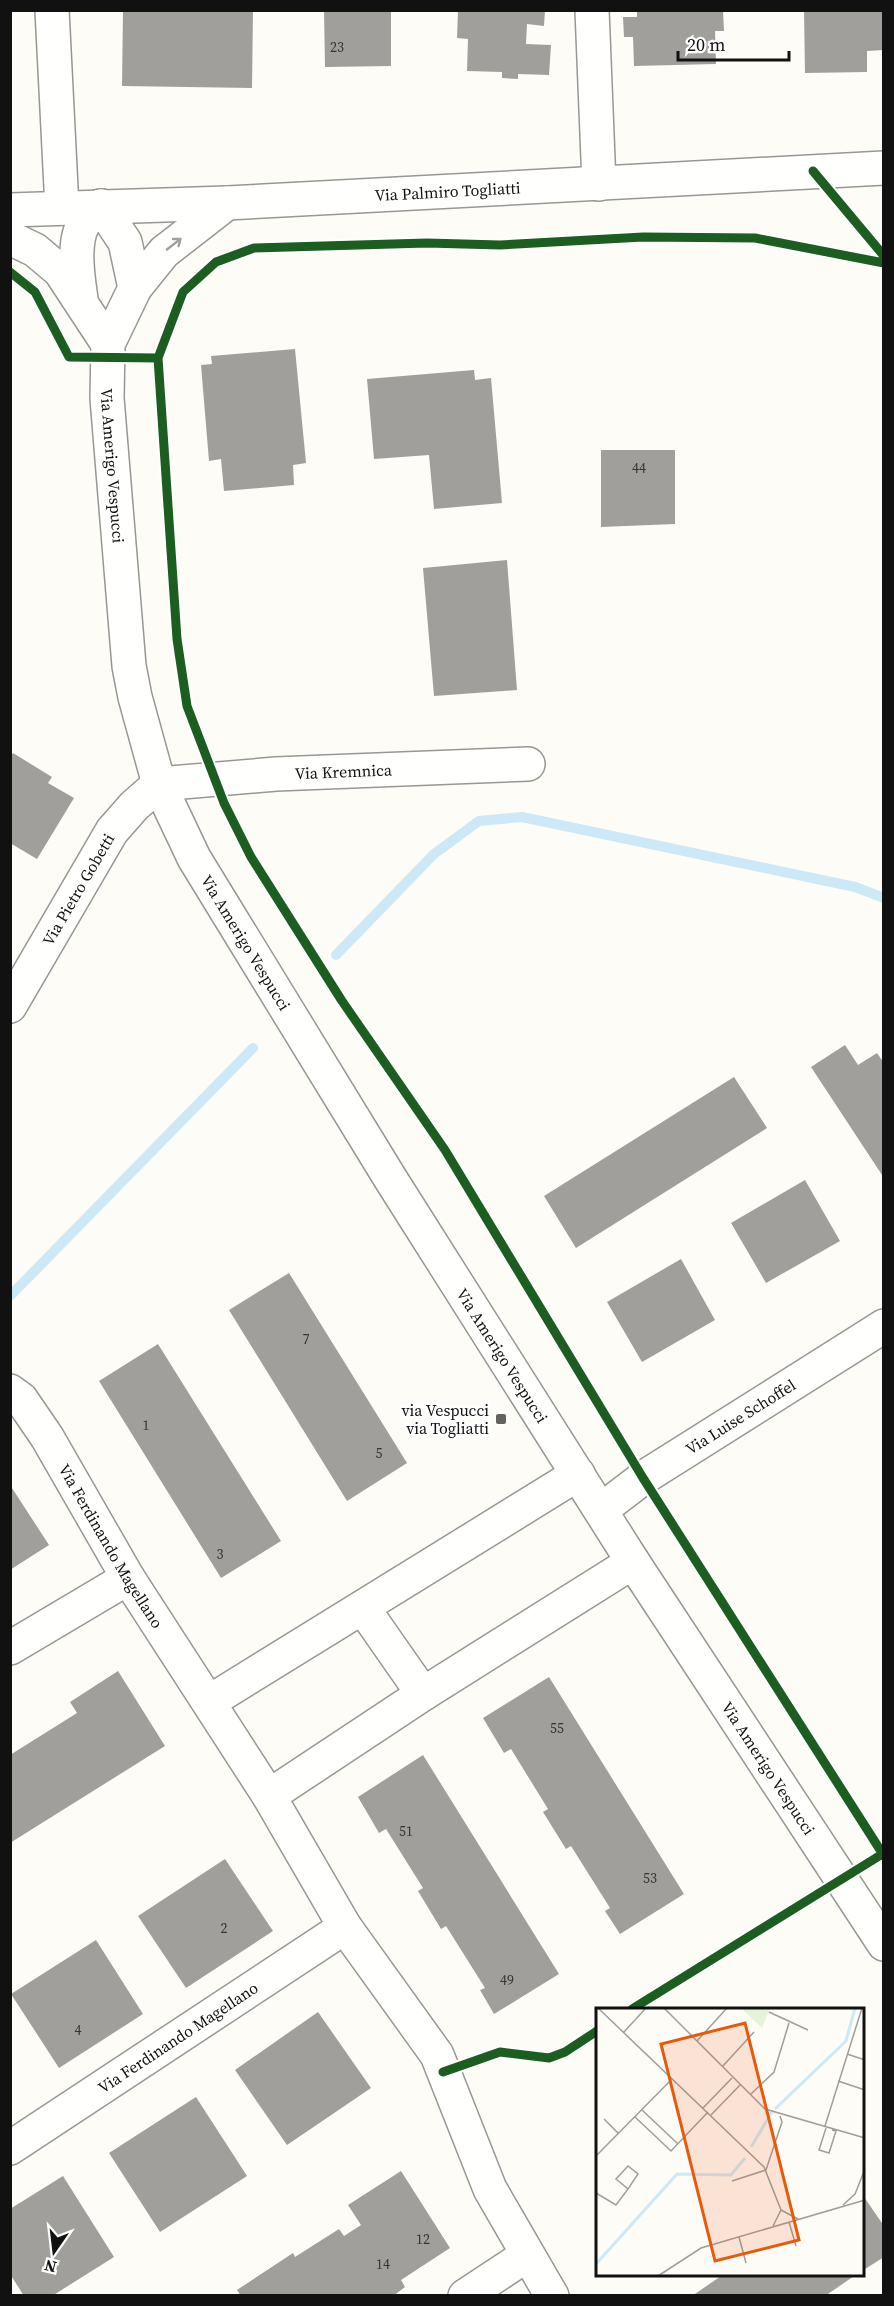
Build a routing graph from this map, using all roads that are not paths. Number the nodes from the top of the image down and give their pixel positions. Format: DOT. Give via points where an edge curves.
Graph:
graph roads {
  1 [pos="52,10"];
  2 [pos="592,10"];
  3 [pos="884,168"];
  4 [pos="599,184"];
  5 [pos="227,203"];
  6 [pos="101,206"];
  7 [pos="62,208"];
  8 [pos="10,210"];
  9 [pos="10,238"];
  10 [pos="135,288"];
  11 [pos="81,301"];
  12 [pos="108,344"];
  13 [pos="528,764"];
  14 [pos="159,784"];
  15 [pos="10,1006"];
  16 [pos="884,1326"];
  17 [pos="10,1391"];
  18 [pos="578,1474"];
  19 [pos="601,1510"];
  20 [pos="633,1562"];
  21 [pos="128,1578"];
  22 [pos="363,1608"];
  23 [pos="10,1648"];
  24 [pos="423,1694"];
  25 [pos="209,1702"];
  26 [pos="268,1796"];
  27 [pos="345,1927"];
  28 [pos="881,1936"];
  29 [pos="10,2148"];
  30 [pos="527,2255"];
  31 [pos="465,2295"];
  32 [pos="552,2295"];
  1 -- 7 [label="street"];
  2 -- 4 [label="street"];
  3 -- 4 [label="street, Via Palmiro Togliatti"];
  4 -- 5 [label="street, Via Palmiro Togliatti"];
  5 -- 6 [label="street, Via Palmiro Togliatti"];
  10 -- 5 [label="street, Via Amerigo Vespucci, one-way" via="164,252"];
  6 -- 7 [label="street, Via Palmiro Togliatti"];
  6 -- 10 [label="street" via="125,242"];
  6 -- 11 [label="street" via="84,224 78,246"];
  7 -- 8 [label="street, Via Palmiro Togliatti"];
  9 -- 11 [label="street" via="35,250 60,271"];
  10 -- 12 [label="street, Via Amerigo Vespucci"];
  11 -- 12 [label="street"];
  12 -- 14 [label="street, Via Amerigo Vespucci" via="107,398 129,666"];
  13 -- 14 [label="street, Via Kremnica" via="276,774"];
  14 -- 15 [label="street, Via Pietro Gobetti" via="112,831"];
  14 -- 18 [label="street, Via Amerigo Vespucci" via="194,858"];
  16 -- 19 [label="street, Via Luise Schoffel" via="643,1478"];
  17 -- 21 [label="street, Via Ferdinando Magellano" via="47,1437"];
  18 -- 19 [label="street, Via Amerigo Vespucci"];
  18 -- 22 [label="street"];
  19 -- 20 [label="street, Via Amerigo Vespucci"];
  20 -- 24 [label="street"];
  20 -- 28 [label="street, Via Amerigo Vespucci"];
  21 -- 23 [label="street"];
  21 -- 25 [label="street, Via Ferdinando Magellano"];
  22 -- 24 [label="street"];
  22 -- 25 [label="street"];
  24 -- 26 [label="street"];
  25 -- 26 [label="street, Via Ferdinando Magellano"];
  26 -- 27 [label="street, Via Ferdinando Magellano"];
  27 -- 29 [label="street, Via Ferdinando Magellano"];
  27 -- 30 [label="street, Via Ferdinando Magellano" via="436,2055 490,2189"];
  30 -- 31 [label="street"];
  30 -- 32 [label="street, Via Ferdinando Magellano"];
}
